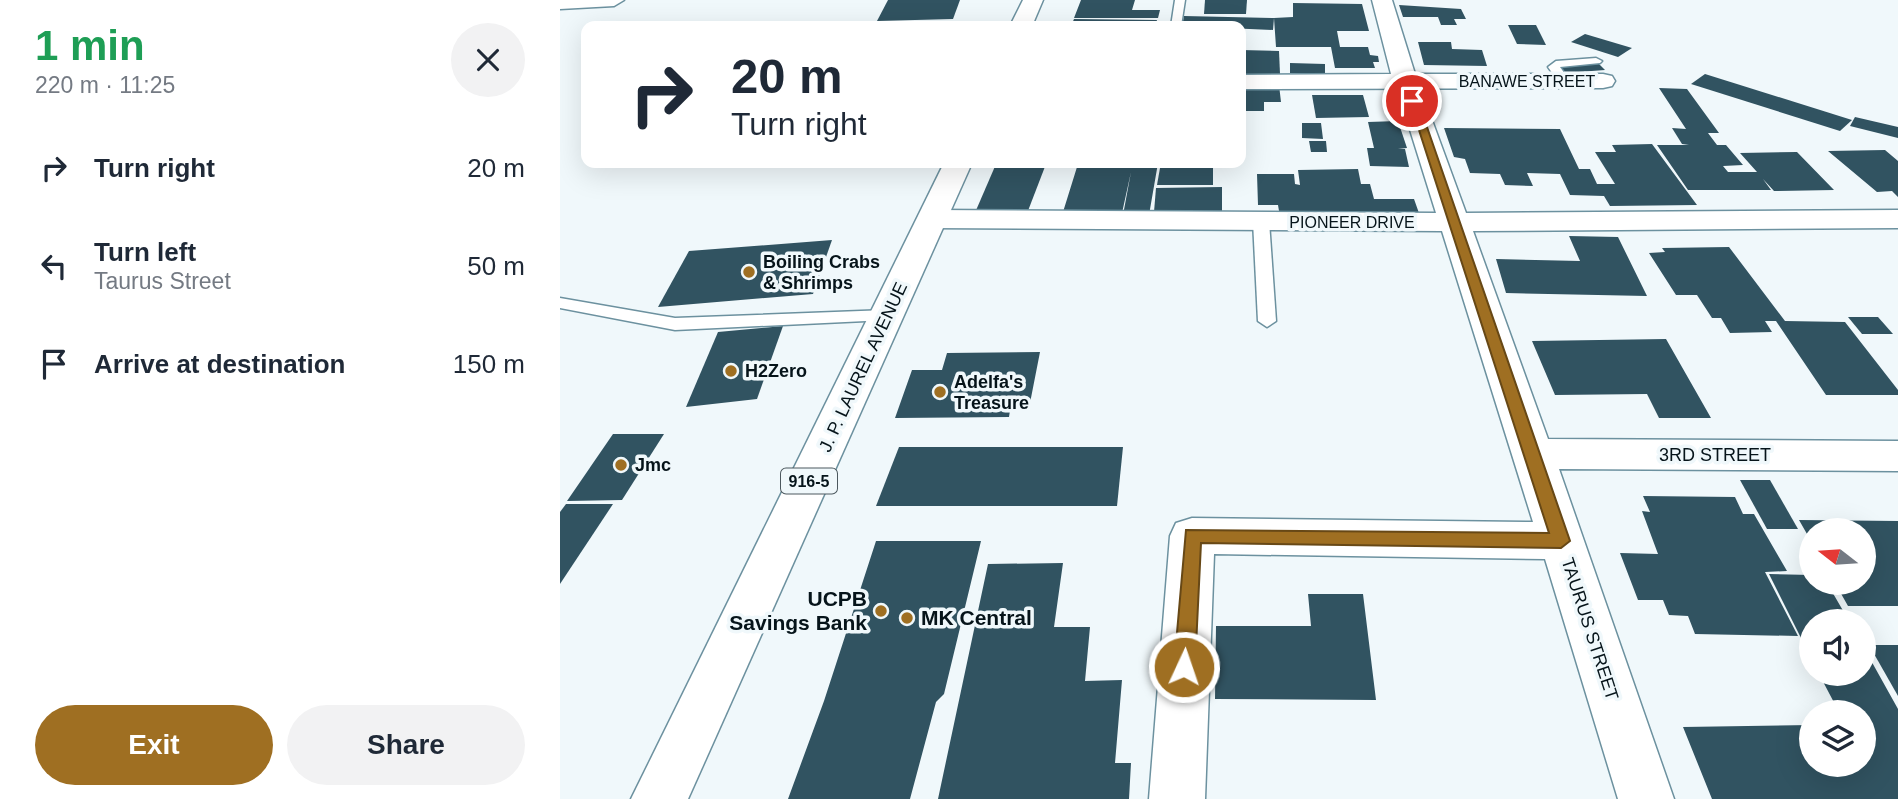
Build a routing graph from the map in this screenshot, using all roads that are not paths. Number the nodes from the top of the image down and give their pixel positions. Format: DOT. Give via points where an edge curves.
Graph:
graph roads {
  1 [pos="614,0"];
  2 [pos="1033,0"];
  3 [pos="1180,0"];
  4 [pos="1382,0"];
  5 [pos="560,3"];
  6 [pos="1023,21"];
  7 [pos="1177,21"];
  8 [pos="1600,71"];
  9 [pos="1246,82"];
  10 [pos="1409,91"];
  11 [pos="956,168"];
  12 [pos="932,219"];
  13 [pos="1898,219"];
  14 [pos="1261,221"];
  15 [pos="1453,222"];
  16 [pos="560,303"];
  17 [pos="887,315"];
  18 [pos="1267,321"];
  19 [pos="1533,454"];
  20 [pos="1898,456"];
  21 [pos="1561,541"];
  22 [pos="659,799"];
  23 [pos="1177,799"];
  24 [pos="1646,799"];
  1 -- 5 [label="street"];
  2 -- 6 [label="street"];
  3 -- 7 [label="lane"];
  4 -- 10 [label="street, TAURUS STREET"];
  8 -- 10 [label="street, BANAWE STREET" via="1564,81"];
  9 -- 10 [label="street, BANAWE STREET"];
  10 -- 15 [label="street, TAURUS STREET"];
  11 -- 12 [label="street, J. P. LAUREL AVENUE / 916-5"];
  12 -- 14 [label="street, PIONEER DRIVE"];
  12 -- 17 [label="street, J. P. LAUREL AVENUE / 916-5"];
  13 -- 15 [label="street, PIONEER DRIVE"];
  14 -- 15 [label="street, PIONEER DRIVE"];
  14 -- 18 [label="lane"];
  15 -- 19 [label="street, TAURUS STREET"];
  16 -- 17 [label="lane" via="674,324"];
  17 -- 22 [label="street, J. P. LAUREL AVENUE / 916-5"];
  19 -- 20 [label="street, 3RD STREET"];
  19 -- 21 [label="street, TAURUS STREET"];
  21 -- 23 [label="street" via="1192,536"];
  21 -- 24 [label="street, TAURUS STREET"];
}
